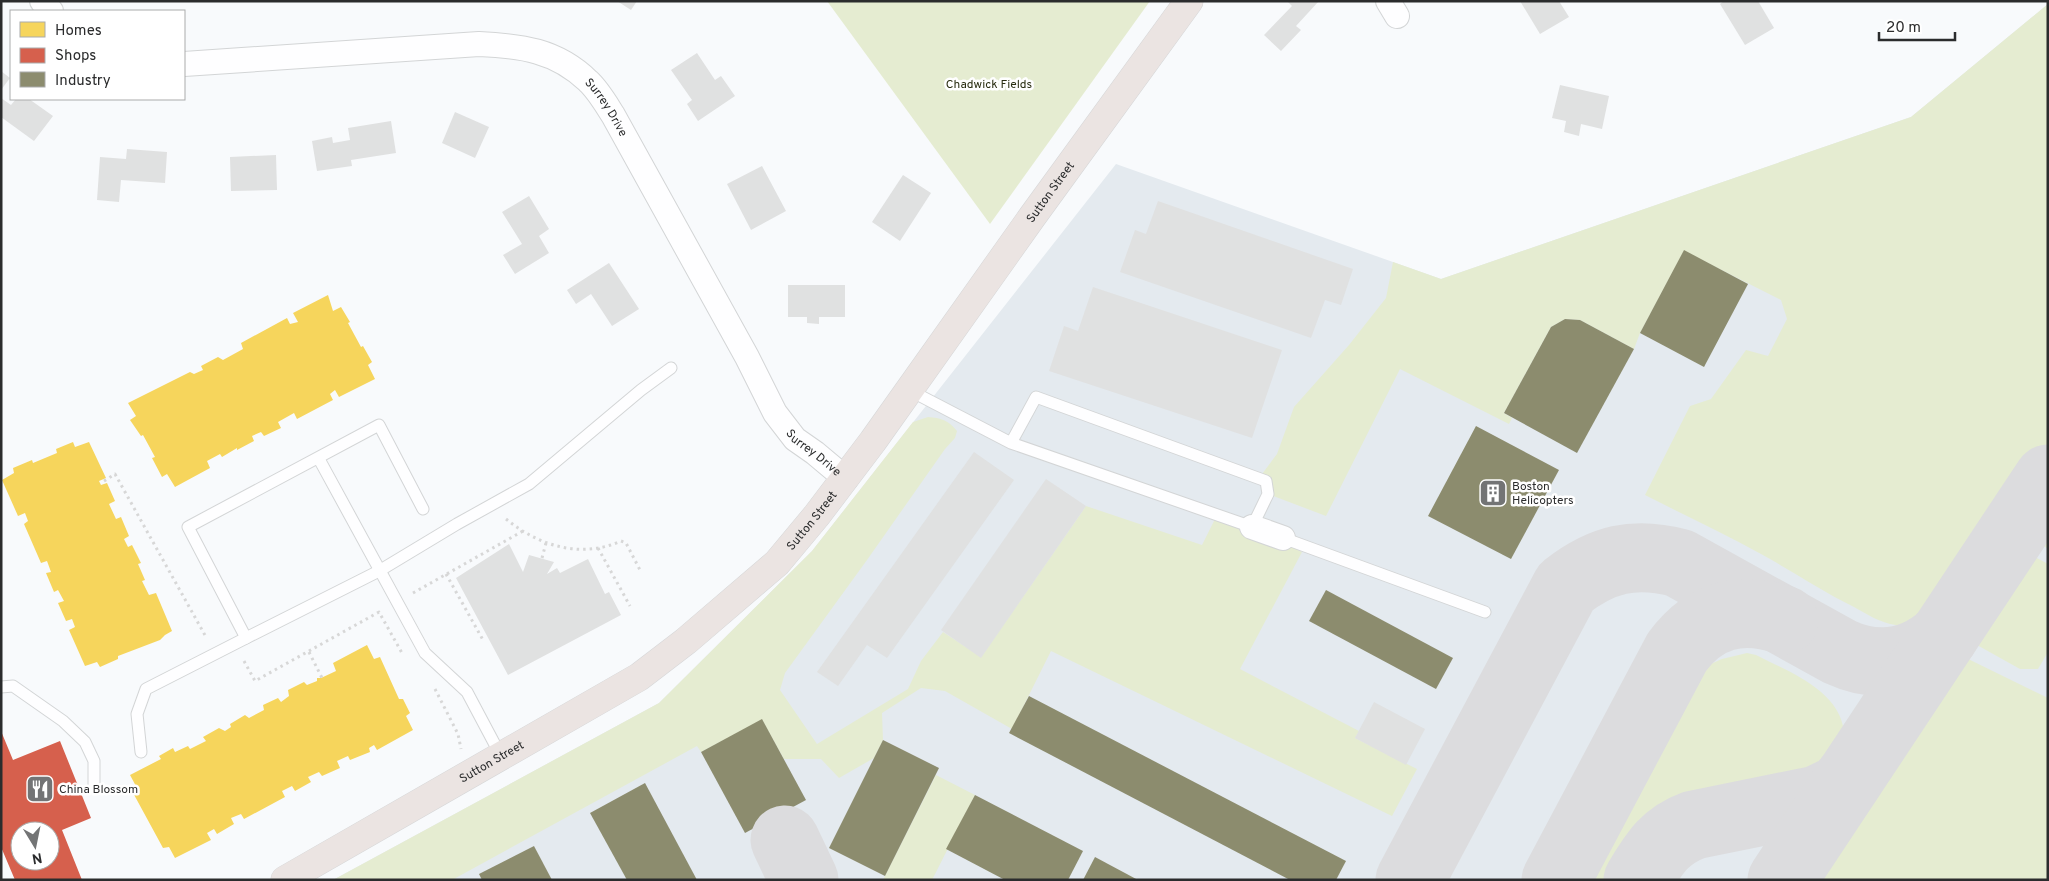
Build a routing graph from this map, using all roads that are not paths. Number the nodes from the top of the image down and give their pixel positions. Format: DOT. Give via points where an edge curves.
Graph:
graph roads {
  1 [pos="1189,1"];
  2 [pos="185,64"];
  3 [pos="671,368"];
  4 [pos="909,390"];
  5 [pos="1011,443"];
  6 [pos="319,459"];
  7 [pos="846,479"];
  8 [pos="424,509"];
  9 [pos="1252,527"];
  10 [pos="1283,538"];
  11 [pos="379,571"];
  12 [pos="1485,612"];
  13 [pos="246,638"];
  14 [pos="1,687"];
  15 [pos="142,752"];
  16 [pos="501,756"];
  17 [pos="94,787"];
  18 [pos="285,880"];
  1 -- 4 [label="highway, Sutton Street"];
  2 -- 7 [label="street, Surrey Drive" via="478,44 519,47 547,54 568,64 590,82 613,115 779,418 795,439"];
  3 -- 11 [label="lane" via="529,484"];
  4 -- 5 [label="lane"];
  4 -- 7 [label="highway, Sutton Street"];
  5 -- 9 [label="lane"];
  5 -- 9 [label="lane" via="1036,397 1266,481 1268,494"];
  6 -- 8 [label="lane" via="380,425"];
  6 -- 11 [label="lane"];
  6 -- 13 [label="lane" via="188,527"];
  7 -- 16 [label="highway, Sutton Street" via="777,563 686,641 639,677"];
  9 -- 10 [label="street"];
  10 -- 12 [label="lane"];
  11 -- 13 [label="lane"];
  11 -- 16 [label="lane" via="425,654 467,692"];
  13 -- 15 [label="lane" via="146,689 137,714"];
  14 -- 17 [label="lane" via="13,686 63,721 85,742 94,761"];
  16 -- 18 [label="highway, Sutton Street"];
}
